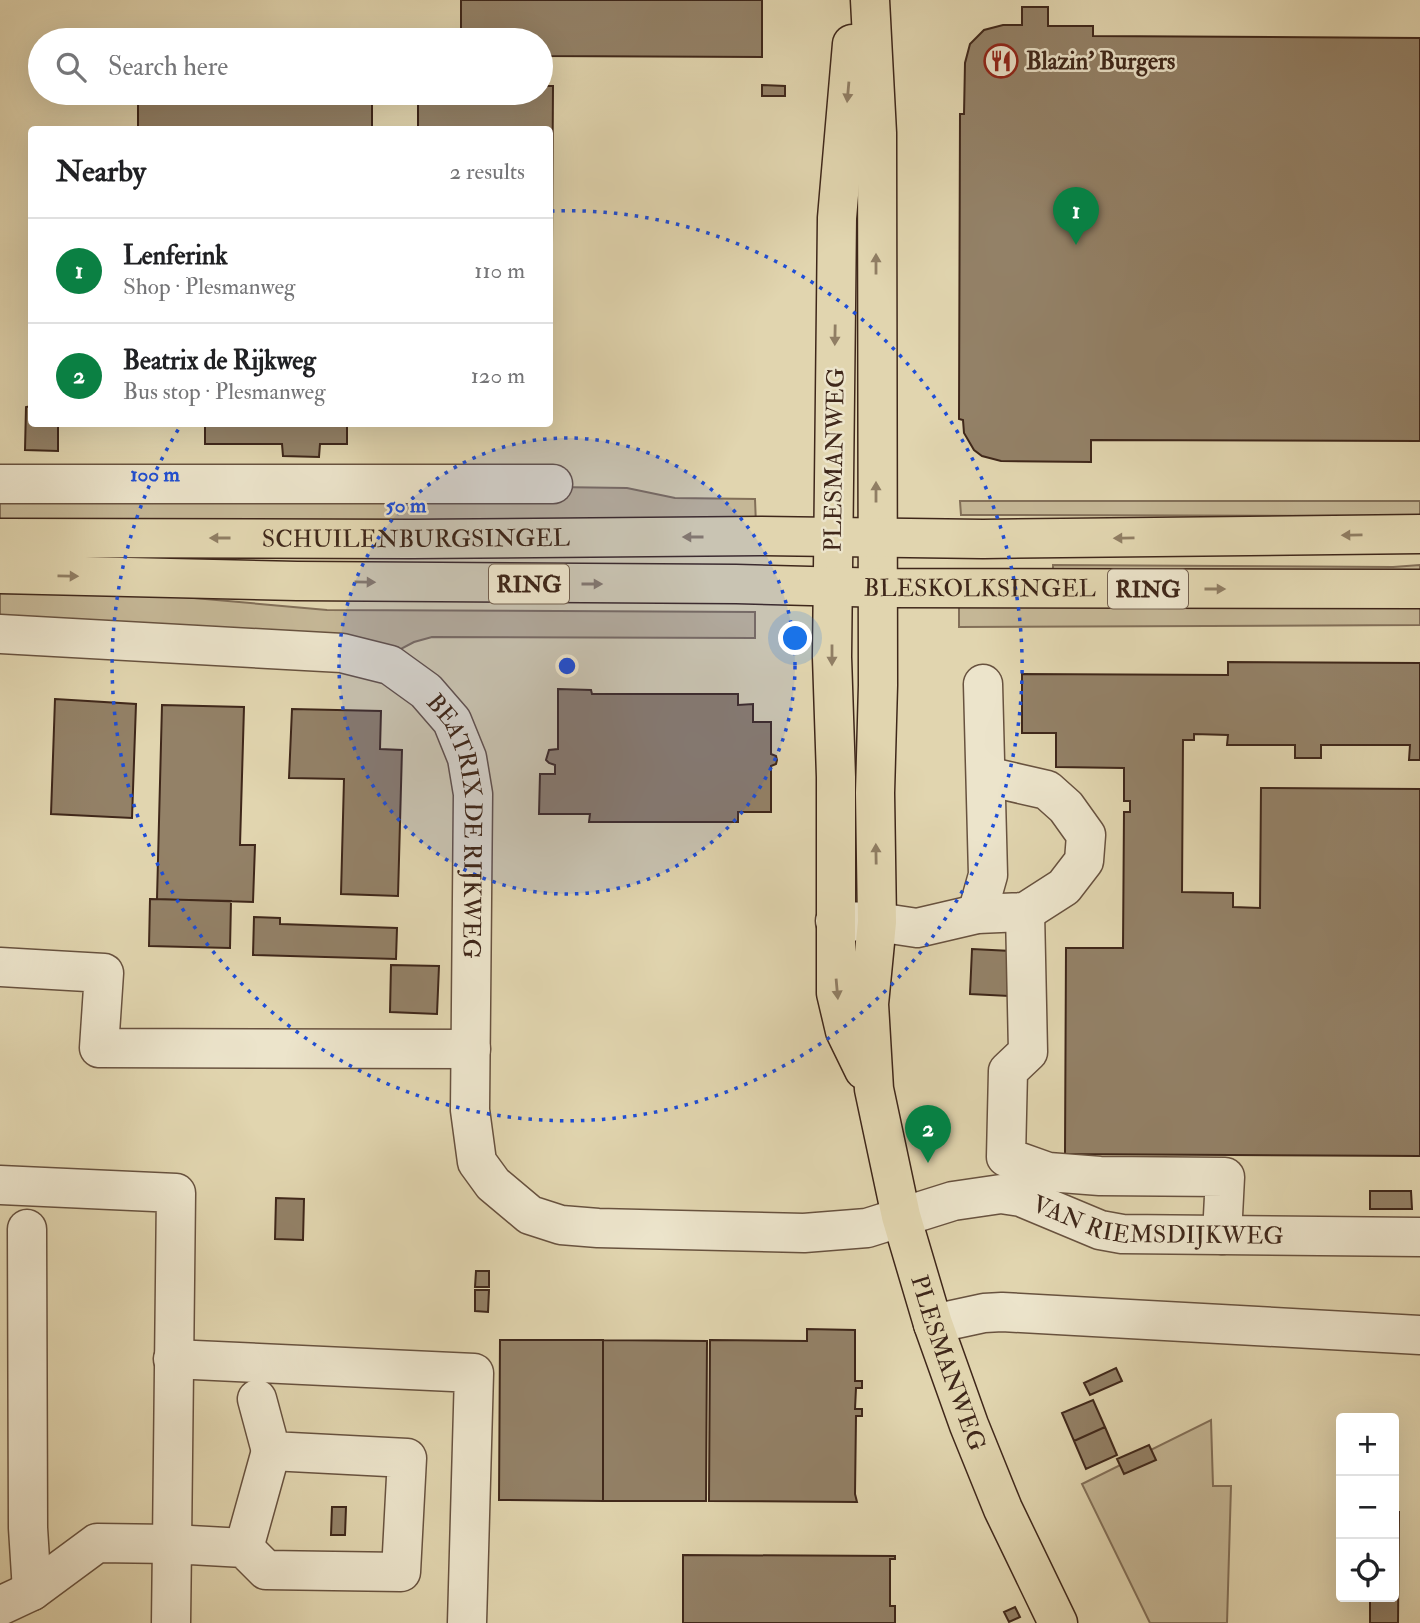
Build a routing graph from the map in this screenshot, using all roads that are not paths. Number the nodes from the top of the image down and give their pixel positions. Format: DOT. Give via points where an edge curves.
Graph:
graph roads {
  1 [pos="856,0"];
  2 [pos="870,0"];
  3 [pos="0,484"];
  4 [pos="553,484"];
  5 [pos="1420,534"];
  6 [pos="833,537"];
  7 [pos="0,538"];
  8 [pos="876,538"];
  9 [pos="0,574"];
  10 [pos="832,586"];
  11 [pos="877,588"];
  12 [pos="1420,589"];
  13 [pos="0,634"];
  14 [pos="983,684"];
  15 [pos="986,776"];
  16 [pos="1025,912"];
  17 [pos="977,914"];
  18 [pos="835,921"];
  19 [pos="877,922"];
  20 [pos="0,967"];
  21 [pos="471,1049"];
  22 [pos="874,1089"];
  23 [pos="0,1185"];
  24 [pos="901,1216"];
  25 [pos="27,1229"];
  26 [pos="1222,1235"];
  27 [pos="1420,1237"];
  28 [pos="933,1324"];
  29 [pos="1420,1335"];
  30 [pos="173,1359"];
  31 [pos="257,1399"];
  32 [pos="271,1451"];
  33 [pos="172,1544"];
  34 [pos="244,1548"];
  35 [pos="16,1599"];
  36 [pos="171,1623"];
  37 [pos="467,1623"];
  38 [pos="1058,1623"];
  1 -- 6 [label="main road, PLESMANWEG, one-way" via="837,218"];
  8 -- 2 [label="main road, PLESMANWEG, one-way" via="877,133"];
  3 -- 4 [label="street"];
  5 -- 8 [label="main road, BLESKOLKSINGEL / RING, one-way"];
  6 -- 7 [label="main road, SCHUILENBURGSINGEL / RING, one-way"];
  6 -- 8 [label="main road, BLESKOLKSINGEL / RING"];
  6 -- 10 [label="main road, PLESMANWEG"];
  8 -- 11 [label="main road, PLESMANWEG"];
  9 -- 10 [label="main road, SCHUILENBURGSINGEL / RING, one-way"];
  10 -- 11 [label="main road, BLESKOLKSINGEL / RING"];
  10 -- 18 [label="main road, PLESMANWEG, one-way"];
  11 -- 12 [label="main road, BLESKOLKSINGEL / RING, one-way"];
  19 -- 11 [label="main road, PLESMANWEG, one-way"];
  13 -- 21 [label="street, BEATRIX DE RIJKWEG" via="342,653 390,665 426,691 452,721 467,758 473,794"];
  14 -- 15 [label="street"];
  15 -- 16 [label="street" via="1047,790 1086,835 1084,861 1064,887"];
  15 -- 17 [label="street" via="988,875"];
  16 -- 17 [label="street"];
  16 -- 26 [label="street" via="1028,1052 1008,1071 1006,1157 1048,1172 1100,1177 1225,1177"];
  17 -- 19 [label="street" via="917,928"];
  18 -- 19 [label="street"];
  18 -- 22 [label="main road, PLESMANWEG, one-way" via="836,993 845,1031"];
  19 -- 22 [label="main road, PLESMANWEG" via="869,1004"];
  20 -- 21 [label="street" via="104,973 99,1048"];
  21 -- 24 [label="street, BEATRIX DE RIJKWEG" via="477,1161 493,1184 530,1215 561,1225 598,1228 804,1233 867,1228"];
  22 -- 24 [label="main road, PLESMANWEG"];
  23 -- 30 [label="street" via="176,1193"];
  24 -- 26 [label="street, VAN RIEMSDIJKWEG" via="1000,1194 1021,1197 1100,1230"];
  24 -- 28 [label="main road, PLESMANWEG"];
  25 -- 35 [label="street" via="28,1528"];
  26 -- 27 [label="street, VAN RIEMSDIJKWEG"];
  28 -- 29 [label="street" via="1002,1312"];
  28 -- 38 [label="main road, PLESMANWEG" via="1003,1509"];
  30 -- 33 [label="street"];
  30 -- 37 [label="street" via="474,1373"];
  31 -- 32 [label="street"];
  32 -- 34 [label="street"];
  32 -- 34 [label="street" via="407,1458 401,1572 266,1570"];
  33 -- 34 [label="street"];
  33 -- 35 [label="street" via="97,1543"];
  33 -- 36 [label="street"];
}
